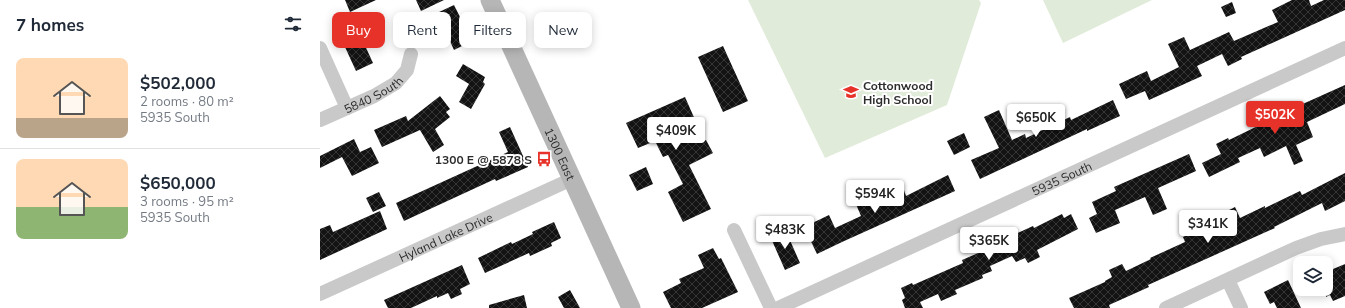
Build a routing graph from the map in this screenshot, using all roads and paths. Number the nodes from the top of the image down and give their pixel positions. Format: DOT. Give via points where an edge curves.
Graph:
graph roads {
  1 [pos="490,0"];
  2 [pos="320,48"];
  3 [pos="1345,48"];
  4 [pos="411,54"];
  5 [pos="347,108"];
  6 [pos="320,120"];
  7 [pos="572,179"];
  8 [pos="734,230"];
  9 [pos="1345,234"];
  10 [pos="1228,280"];
  11 [pos="320,294"];
  12 [pos="631,308"];
  13 [pos="771,308"];
  14 [pos="778,308"];
  15 [pos="1166,308"];
  16 [pos="1241,308"];
  1 -- 7 [label="main road, 1300 East"];
  2 -- 5 [label="street"];
  3 -- 14 [label="street, 5935 South"];
  4 -- 5 [label="street, 5840 South" via="407,70 396,83"];
  5 -- 6 [label="street, 5840 South"];
  7 -- 11 [label="street, Hyland Lake Drive"];
  7 -- 12 [label="main road, 1300 East"];
  8 -- 13 [label="street"];
  9 -- 10 [label="street" via="1296,248"];
  10 -- 15 [label="street"];
  10 -- 16 [label="street"];
}
